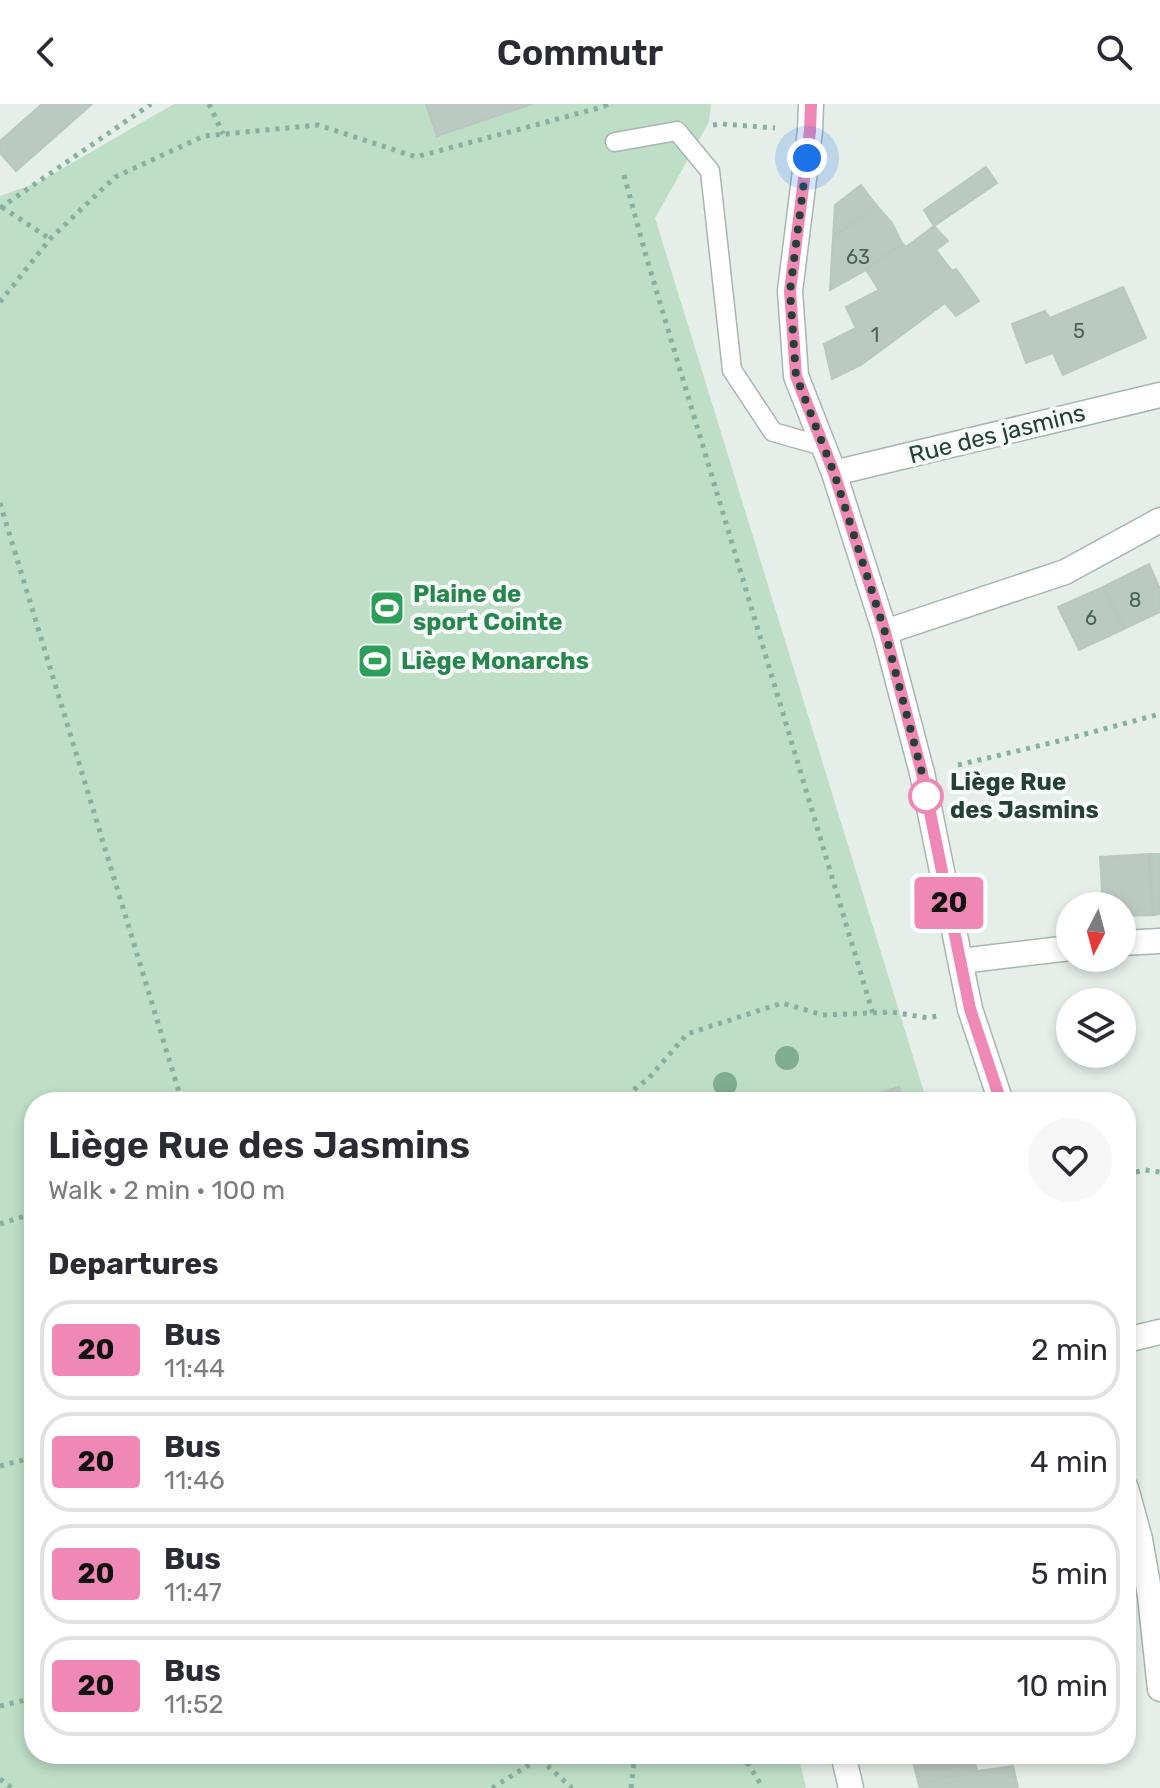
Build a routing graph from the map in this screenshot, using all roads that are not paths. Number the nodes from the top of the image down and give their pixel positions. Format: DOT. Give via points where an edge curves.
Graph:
graph roads {
  1 [pos="811,104"];
  2 [pos="615,142"];
  3 [pos="1160,395"];
  4 [pos="823,446"];
  5 [pos="834,473"];
  6 [pos="1160,520"];
  7 [pos="885,632"];
  8 [pos="1160,941"];
  9 [pos="1136,942"];
  10 [pos="1056,950"];
  11 [pos="961,961"];
  12 [pos="998,1092"];
  13 [pos="1160,1332"];
  14 [pos="1136,1338"];
  15 [pos="1136,1524"];
  16 [pos="1160,1689"];
  17 [pos="845,1764"];
  18 [pos="851,1788"];
  1 -- 4 [label="street" via="790,291 796,376"];
  2 -- 4 [label="lane" via="677,131 710,171 732,370 773,432"];
  3 -- 5 [label="street, Rue des jasmins"];
  4 -- 5 [label="street"];
  5 -- 7 [label="street"];
  6 -- 7 [label="street" via="1065,572"];
  7 -- 11 [label="street" via="922,773"];
  8 -- 9 [label="street"];
  10 -- 11 [label="street"];
  11 -- 12 [label="street" via="970,1009"];
  13 -- 14 [label="street"];
  15 -- 16 [label="street"];
  17 -- 18 [label="street"];
}
